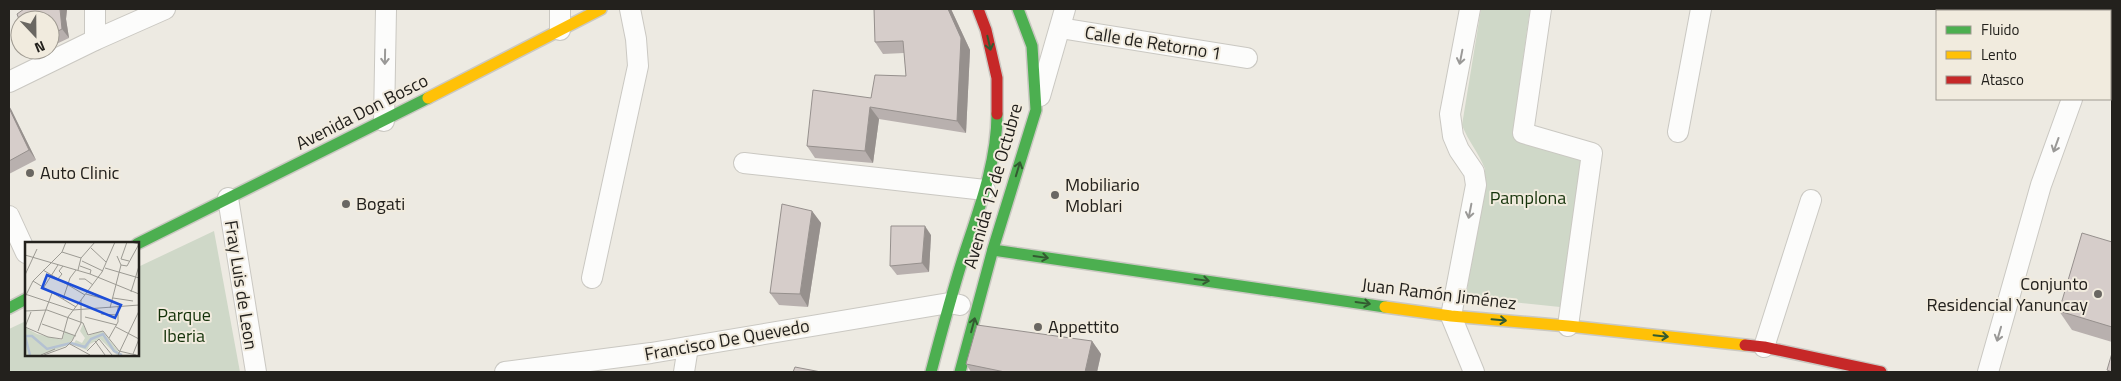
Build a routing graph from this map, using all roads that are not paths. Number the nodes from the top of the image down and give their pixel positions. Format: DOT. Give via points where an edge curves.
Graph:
graph roads {
  1 [pos="95,9"];
  2 [pos="165,9"];
  3 [pos="386,9"];
  4 [pos="560,9"];
  5 [pos="601,9"];
  6 [pos="630,9"];
  7 [pos="978,9"];
  8 [pos="1018,9"];
  9 [pos="1065,9"];
  10 [pos="1470,9"];
  11 [pos="1542,9"];
  12 [pos="1701,9"];
  13 [pos="1060,28"];
  14 [pos="560,30"];
  15 [pos="95,40"];
  16 [pos="1247,58"];
  17 [pos="9,82"];
  18 [pos="2072,100"];
  19 [pos="1036,110"];
  20 [pos="384,121"];
  21 [pos="1678,132"];
  22 [pos="744,163"];
  23 [pos="985,190"];
  24 [pos="228,198"];
  25 [pos="1811,200"];
  26 [pos="9,216"];
  27 [pos="139,243"];
  28 [pos="993,250"];
  29 [pos="25,252"];
  30 [pos="592,278"];
  31 [pos="25,300"];
  32 [pos="949,303"];
  33 [pos="978,307"];
  34 [pos="9,308"];
  35 [pos="1451,316"];
  36 [pos="1568,326"];
  37 [pos="688,347"];
  38 [pos="1764,347"];
  39 [pos="1835,367"];
  40 [pos="256,372"];
  41 [pos="505,372"];
  42 [pos="684,372"];
  43 [pos="931,372"];
  44 [pos="960,372"];
  45 [pos="1474,372"];
  46 [pos="1881,372"];
  47 [pos="1988,372"];
  1 -- 15 [label="street"];
  2 -- 15 [label="street"];
  3 -- 20 [label="street, one-way"];
  4 -- 14 [label="street"];
  5 -- 14 [label="main road, Avenida Don Bosco"];
  6 -- 30 [label="street" via="638,66"];
  7 -- 23 [label="main road, Avenida 12 de Octubre, one-way" via="998,78 997,132"];
  8 -- 19 [label="main road, Avenida 12 de Octubre" via="1032,46"];
  9 -- 13 [label="street"];
  10 -- 35 [label="street, one-way" via="1450,114 1453,136 1474,172 1476,184"];
  11 -- 36 [label="street" via="1523,133 1592,153"];
  12 -- 21 [label="street"];
  13 -- 16 [label="street, Calle de Retorno 1"];
  13 -- 19 [label="street"];
  14 -- 20 [label="main road, Avenida Don Bosco"];
  15 -- 17 [label="street"];
  18 -- 47 [label="street, one-way" via="2041,185"];
  28 -- 19 [label="main road, Avenida 12 de Octubre, one-way"];
  20 -- 24 [label="main road, Avenida Don Bosco"];
  22 -- 23 [label="street"];
  23 -- 32 [label="main road, Avenida 12 de Octubre"];
  24 -- 27 [label="main road, Avenida Don Bosco"];
  24 -- 40 [label="street, Fray Luis de Leon"];
  25 -- 38 [label="street"];
  26 -- 29 [label="street"];
  28 -- 33 [label="main road, Avenida 12 de Octubre"];
  28 -- 35 [label="main road, Juan Ramón Jiménez, one-way"];
  31 -- 34 [label="main road"];
  32 -- 33 [label="street, Francisco De Quevedo"];
  32 -- 37 [label="street, Francisco De Quevedo"];
  32 -- 43 [label="main road, Avenida 12 de Octubre"];
  44 -- 33 [label="main road, Avenida 12 de Octubre, one-way"];
  35 -- 36 [label="main road, Juan Ramón Jiménez, one-way"];
  35 -- 45 [label="street"];
  36 -- 38 [label="main road, Juan Ramón Jiménez, one-way"];
  37 -- 41 [label="street, Francisco De Quevedo"];
  37 -- 42 [label="street"];
  38 -- 39 [label="main road, Juan Ramón Jiménez"];
  39 -- 46 [label="main road, Juan Ramón Jiménez"];
}
